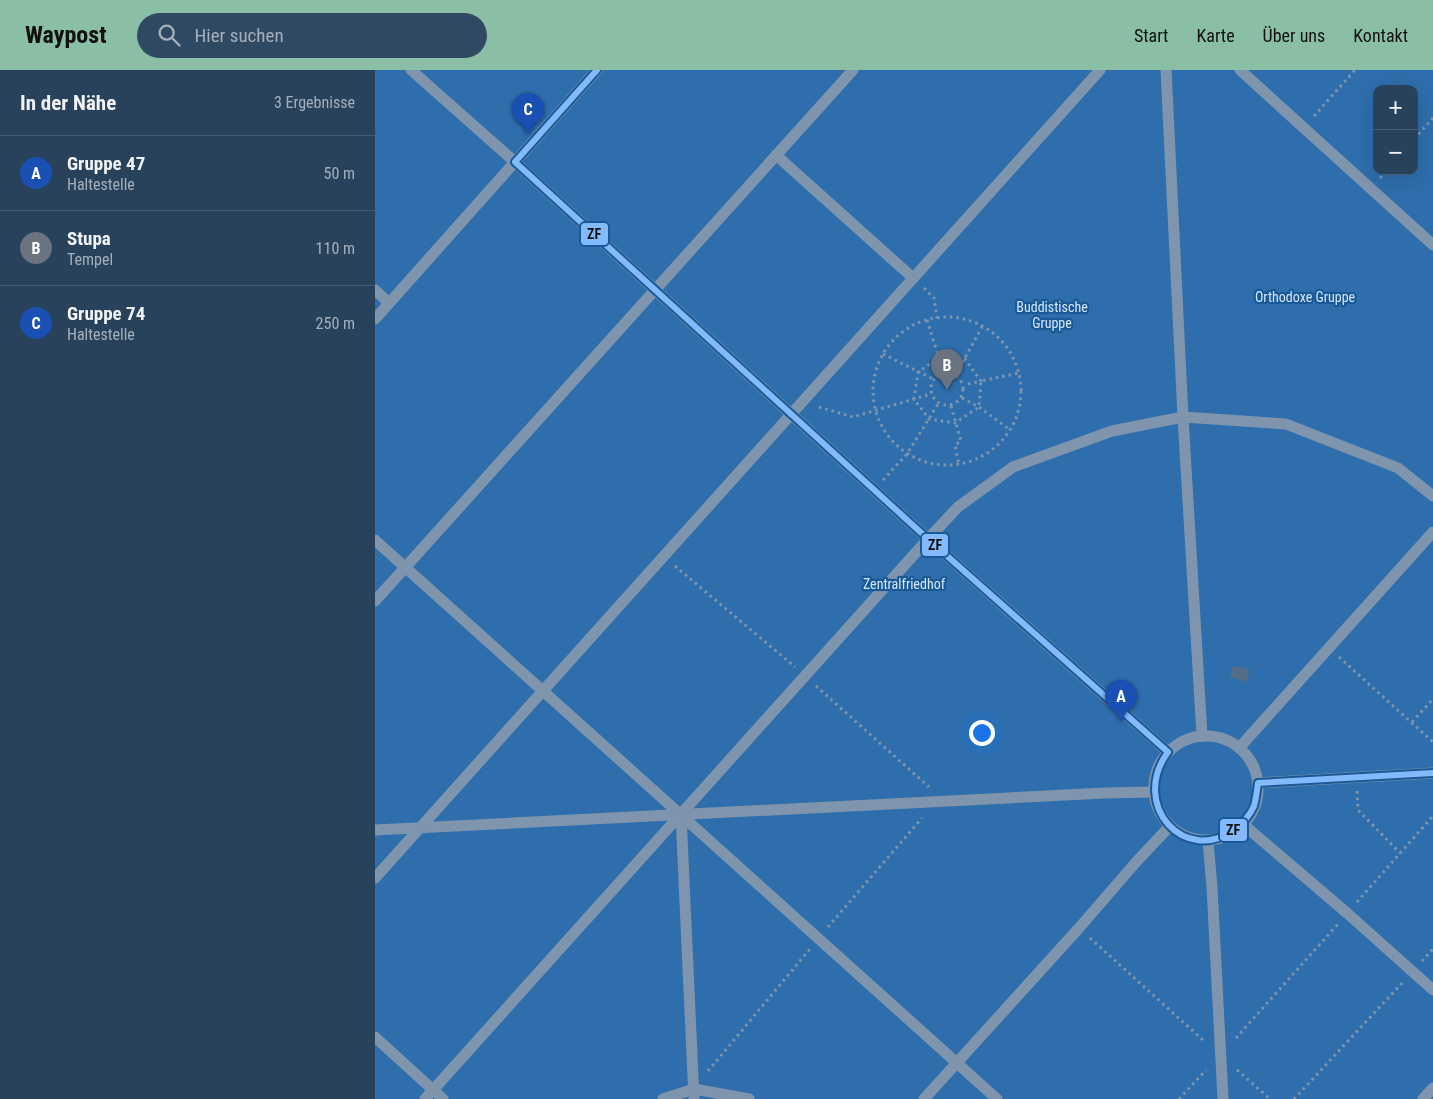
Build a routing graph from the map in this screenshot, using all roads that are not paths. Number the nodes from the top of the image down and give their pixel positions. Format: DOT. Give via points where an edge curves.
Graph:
graph roads {
  1 [pos="411,70"];
  2 [pos="597,70"];
  3 [pos="853,70"];
  4 [pos="1100,70"];
  5 [pos="1166,70"];
  6 [pos="1240,70"];
  7 [pos="776,155"];
  8 [pos="515,162"];
  9 [pos="1433,245"];
  10 [pos="913,278"];
  11 [pos="655,289"];
  12 [pos="375,290"];
  13 [pos="389,303"];
  14 [pos="375,319"];
  15 [pos="791,413"];
  16 [pos="1183,417"];
  17 [pos="1433,496"];
  18 [pos="1433,532"];
  19 [pos="929,538"];
  20 [pos="375,540"];
  21 [pos="405,567"];
  22 [pos="375,601"];
  23 [pos="543,691"];
  24 [pos="1202,736"];
  25 [pos="1239,748"];
  26 [pos="1168,752"];
  27 [pos="1433,773"];
  28 [pos="1258,783"];
  29 [pos="1154,792"];
  30 [pos="681,815"];
  31 [pos="1244,824"];
  32 [pos="1170,826"];
  33 [pos="421,828"];
  34 [pos="375,830"];
  35 [pos="1208,841"];
  36 [pos="375,878"];
  37 [pos="1433,990"];
  38 [pos="375,1037"];
  39 [pos="957,1063"];
  40 [pos="1433,1088"];
  41 [pos="694,1094"];
  42 [pos="429,1095"];
  43 [pos="443,1099"];
  44 [pos="663,1099"];
  45 [pos="749,1099"];
  46 [pos="924,1099"];
  47 [pos="997,1099"];
  48 [pos="1223,1099"];
  49 [pos="1423,1099"];
  1 -- 8 [label="lane"];
  2 -- 8 [label="lane"];
  3 -- 7 [label="lane"];
  4 -- 10 [label="lane"];
  5 -- 16 [label="lane"];
  6 -- 9 [label="lane"];
  7 -- 10 [label="lane"];
  7 -- 11 [label="lane"];
  8 -- 11 [label="lane"];
  8 -- 13 [label="lane"];
  10 -- 15 [label="lane"];
  11 -- 15 [label="lane"];
  11 -- 21 [label="lane"];
  12 -- 13 [label="lane"];
  13 -- 14 [label="lane"];
  15 -- 19 [label="lane"];
  15 -- 23 [label="lane"];
  16 -- 17 [label="lane" via="1286,424 1397,468"];
  16 -- 19 [label="lane" via="1112,431 1013,467 958,507"];
  16 -- 24 [label="lane"];
  18 -- 25 [label="lane"];
  19 -- 26 [label="lane"];
  19 -- 30 [label="lane"];
  20 -- 21 [label="lane"];
  21 -- 22 [label="lane"];
  21 -- 23 [label="lane"];
  23 -- 30 [label="lane"];
  23 -- 33 [label="lane"];
  24 -- 25 [label="lane" via="1222,738"];
  24 -- 26 [label="lane" via="1184,741"];
  25 -- 28 [label="lane" via="1252,764"];
  26 -- 29 [label="lane" via="1157,771"];
  27 -- 28 [label="lane"];
  28 -- 31 [label="lane" via="1255,806"];
  29 -- 30 [label="lane"];
  29 -- 32 [label="lane" via="1156,804"];
  30 -- 33 [label="lane"];
  30 -- 39 [label="lane"];
  30 -- 41 [label="lane"];
  30 -- 42 [label="lane"];
  31 -- 35 [label="lane" via="1233,833"];
  31 -- 37 [label="lane"];
  32 -- 35 [label="lane" via="1181,834"];
  32 -- 39 [label="lane"];
  33 -- 34 [label="lane"];
  33 -- 36 [label="lane"];
  35 -- 48 [label="lane"];
  38 -- 42 [label="lane"];
  39 -- 46 [label="lane"];
  39 -- 47 [label="lane"];
  40 -- 49 [label="lane"];
  41 -- 44 [label="lane"];
  41 -- 45 [label="lane"];
  42 -- 43 [label="lane"];
}
